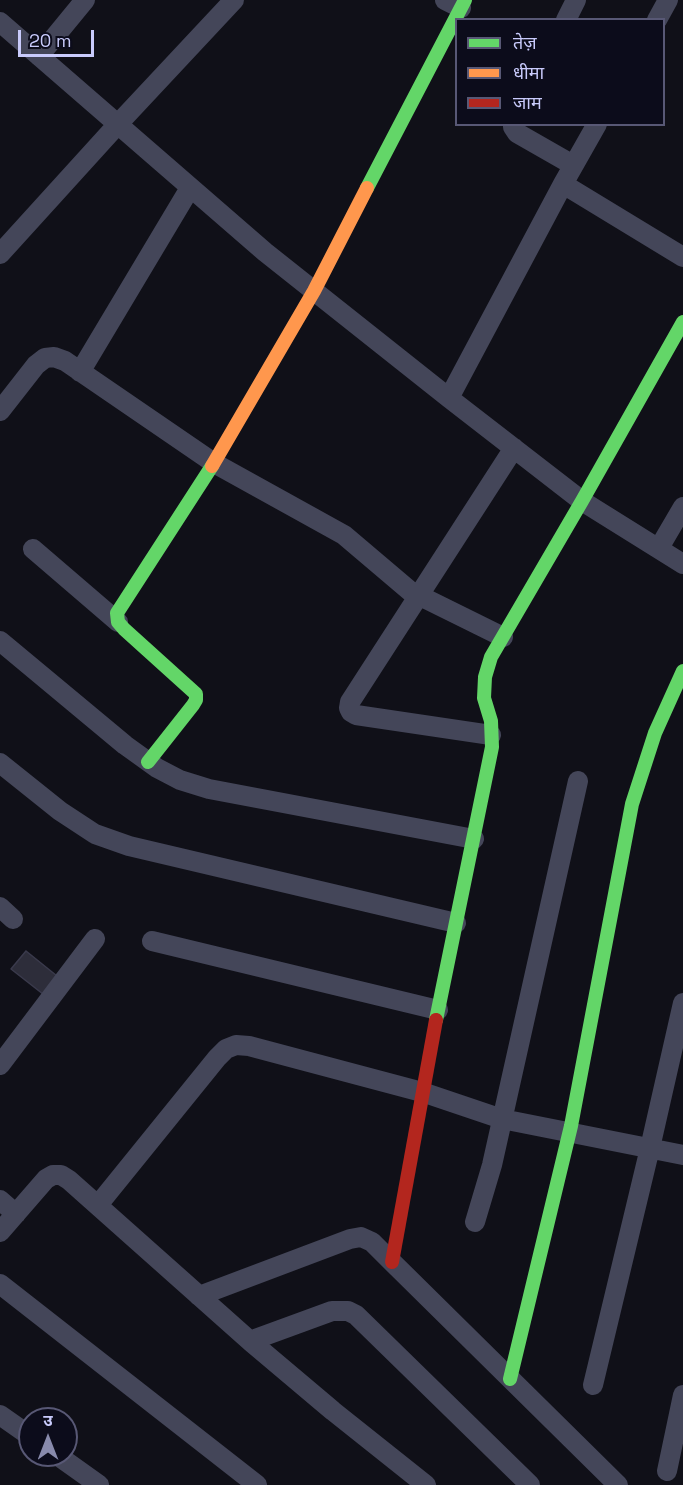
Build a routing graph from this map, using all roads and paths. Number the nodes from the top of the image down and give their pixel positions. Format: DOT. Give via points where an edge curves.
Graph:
graph roads {
  1 [pos="85,0"];
  2 [pos="234,0"];
  3 [pos="576,0"];
  4 [pos="668,0"];
  5 [pos="457,3"];
  6 [pos="567,18"];
  7 [pos="658,18"];
  8 [pos="0,22"];
  9 [pos="39,56"];
  10 [pos="118,124"];
  11 [pos="513,126"];
  12 [pos="596,126"];
  13 [pos="573,165"];
  14 [pos="563,184"];
  15 [pos="190,188"];
  16 [pos="0,254"];
  17 [pos="683,257"];
  18 [pos="314,291"];
  19 [pos="683,322"];
  20 [pos="80,372"];
  21 [pos="449,398"];
  22 [pos="0,411"];
  23 [pos="514,448"];
  24 [pos="214,463"];
  25 [pos="582,501"];
  26 [pos="683,507"];
  27 [pos="659,548"];
  28 [pos="33,549"];
  29 [pos="683,564"];
  30 [pos="418,595"];
  31 [pos="118,622"];
  32 [pos="503,637"];
  33 [pos="0,641"];
  34 [pos="683,671"];
  35 [pos="491,735"];
  36 [pos="148,762"];
  37 [pos="0,763"];
  38 [pos="578,781"];
  39 [pos="474,839"];
  40 [pos="456,923"];
  41 [pos="95,939"];
  42 [pos="152,941"];
  43 [pos="683,1003"];
  44 [pos="438,1010"];
  45 [pos="0,1065"];
  46 [pos="422,1092"];
  47 [pos="502,1119"];
  48 [pos="570,1132"];
  49 [pos="650,1149"];
  50 [pos="683,1155"];
  51 [pos="0,1200"];
  52 [pos="98,1205"];
  53 [pos="16,1214"];
  54 [pos="475,1222"];
  55 [pos="0,1232"];
  56 [pos="392,1262"];
  57 [pos="0,1284"];
  58 [pos="199,1296"];
  59 [pos="250,1341"];
  60 [pos="510,1379"];
  61 [pos="593,1385"];
  62 [pos="683,1395"];
  63 [pos="0,1415"];
  64 [pos="18,1428"];
  65 [pos="74,1467"];
  66 [pos="667,1472"];
  67 [pos="99,1485"];
  68 [pos="257,1485"];
  69 [pos="426,1485"];
  70 [pos="530,1485"];
  71 [pos="618,1485"];
  1 -- 9 [label="street"];
  2 -- 10 [label="street"];
  3 -- 6 [label="street"];
  4 -- 7 [label="street"];
  5 -- 18 [label="street"];
  8 -- 9 [label="street"];
  9 -- 10 [label="street"];
  10 -- 15 [label="street"];
  10 -- 16 [label="street"];
  11 -- 13 [label="street" via="517,133"];
  12 -- 13 [label="street"];
  13 -- 14 [label="street"];
  14 -- 17 [label="street"];
  14 -- 21 [label="street"];
  15 -- 18 [label="street"];
  15 -- 20 [label="street"];
  18 -- 21 [label="street"];
  18 -- 24 [label="street"];
  19 -- 25 [label="street"];
  20 -- 22 [label="street" via="64,361 45,358"];
  20 -- 24 [label="street"];
  21 -- 23 [label="street"];
  23 -- 25 [label="street"];
  23 -- 30 [label="street"];
  24 -- 30 [label="street" via="344,535"];
  24 -- 31 [label="street" via="120,607"];
  25 -- 27 [label="street"];
  25 -- 32 [label="street"];
  26 -- 27 [label="street"];
  27 -- 29 [label="street"];
  28 -- 31 [label="street"];
  30 -- 32 [label="street"];
  30 -- 35 [label="street" via="350,702 351,712"];
  31 -- 36 [label="street" via="196,694 193,705"];
  32 -- 35 [label="street" via="485,677 484,698"];
  33 -- 36 [label="street"];
  34 -- 48 [label="street" via="655,733 632,804"];
  35 -- 39 [label="street"];
  36 -- 39 [label="street" via="180,780 210,789"];
  37 -- 40 [label="street" via="95,834 129,846"];
  38 -- 47 [label="street"];
  39 -- 40 [label="street"];
  40 -- 44 [label="street"];
  41 -- 45 [label="street"];
  42 -- 44 [label="street"];
  43 -- 49 [label="street"];
  44 -- 46 [label="street"];
  46 -- 47 [label="street"];
  46 -- 52 [label="street" via="236,1045 217,1058"];
  46 -- 56 [label="street"];
  47 -- 48 [label="street"];
  47 -- 54 [label="street"];
  48 -- 49 [label="street"];
  48 -- 60 [label="street"];
  49 -- 50 [label="street"];
  49 -- 61 [label="street"];
  51 -- 53 [label="street"];
  52 -- 53 [label="street" via="69,1179 53,1175"];
  52 -- 58 [label="street"];
  53 -- 55 [label="street"];
  56 -- 58 [label="street" via="372,1242 361,1237"];
  56 -- 60 [label="street"];
  57 -- 68 [label="street"];
  58 -- 59 [label="street"];
  59 -- 69 [label="street"];
  59 -- 70 [label="street" via="332,1311 356,1315"];
  60 -- 71 [label="street"];
  62 -- 66 [label="street"];
  63 -- 64 [label="street"];
  65 -- 67 [label="street"];
}
